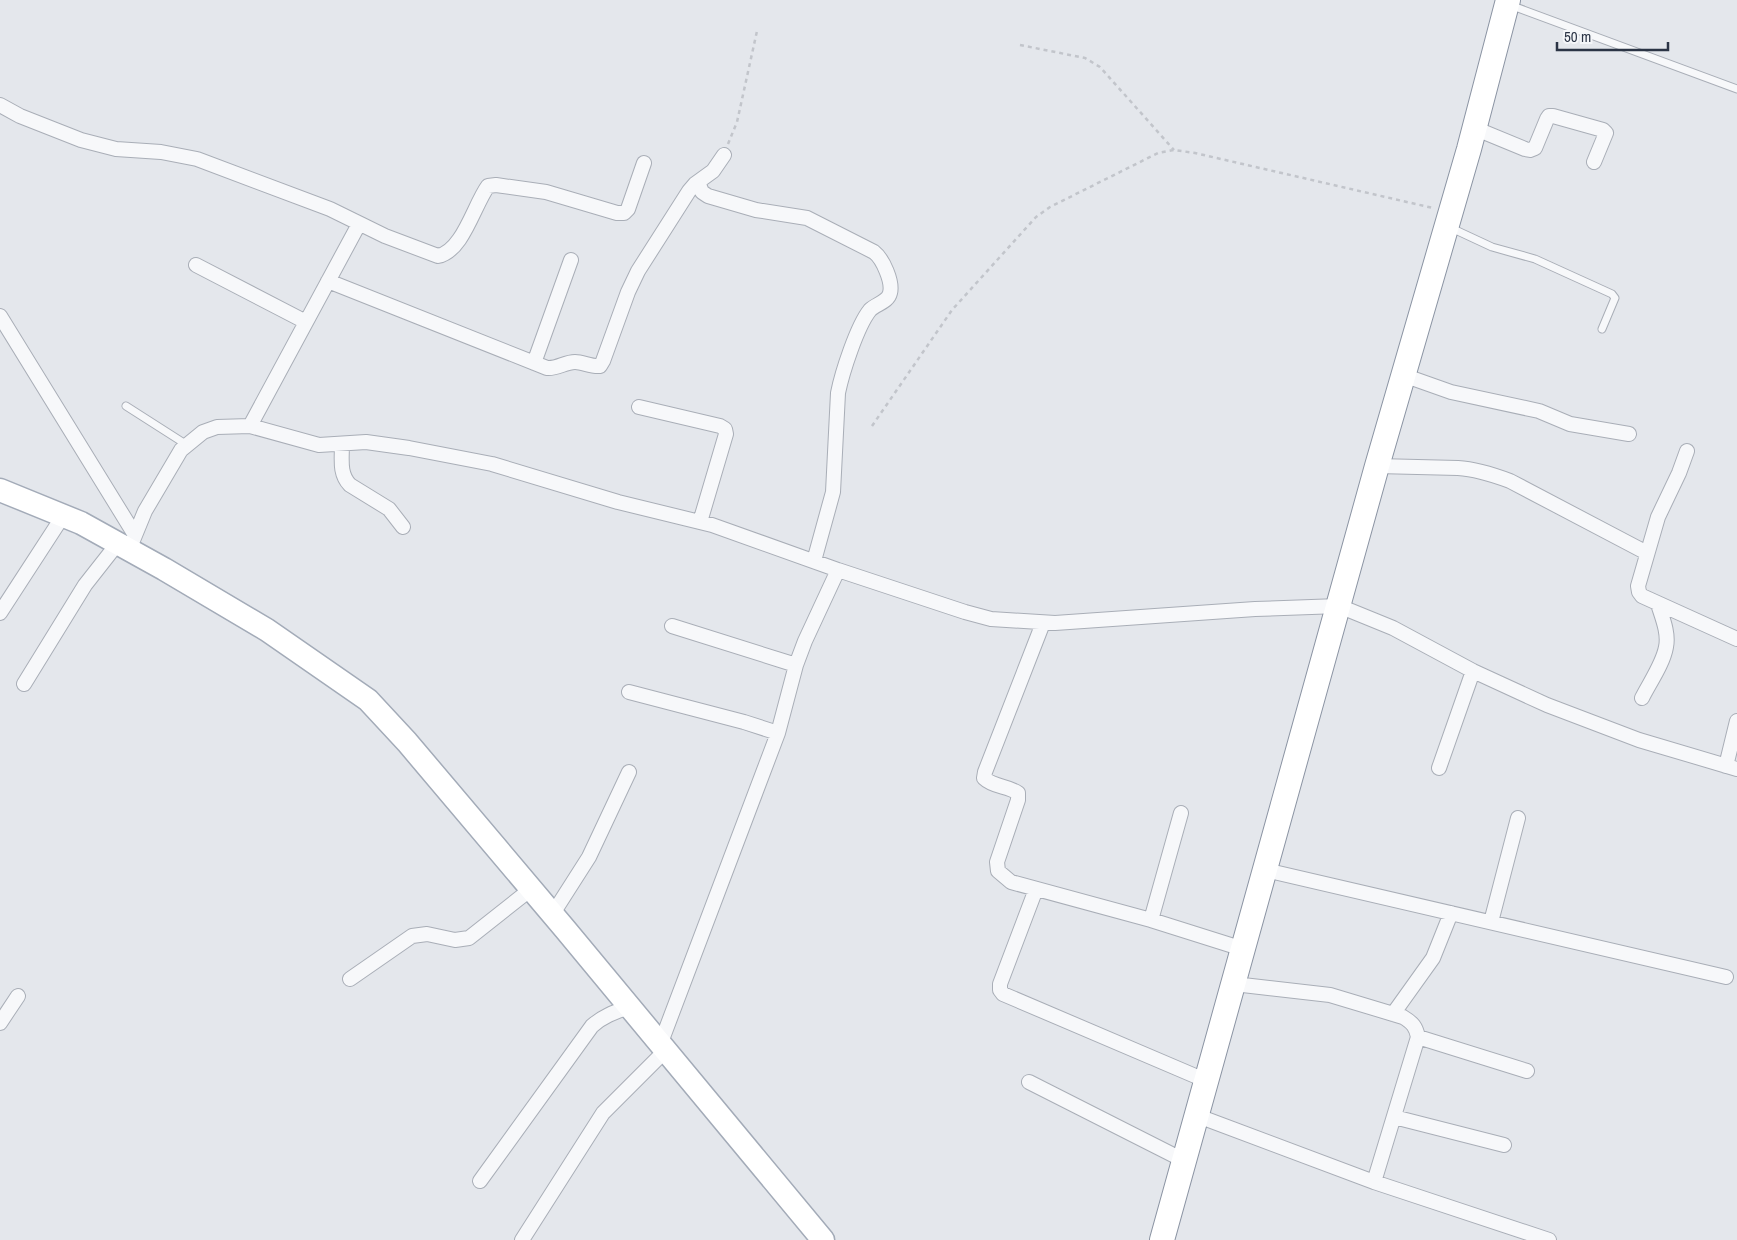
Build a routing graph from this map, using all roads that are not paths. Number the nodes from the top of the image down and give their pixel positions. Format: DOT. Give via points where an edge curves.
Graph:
graph roads {
  1 [pos="1507,2"];
  2 [pos="1737,88"];
  3 [pos="1,109"];
  4 [pos="1474,128"];
  5 [pos="724,154"];
  6 [pos="1594,162"];
  7 [pos="644,163"];
  8 [pos="698,182"];
  9 [pos="1449,219"];
  10 [pos="359,224"];
  11 [pos="571,260"];
  12 [pos="196,265"];
  13 [pos="328,281"];
  14 [pos="0,316"];
  15 [pos="306,322"];
  16 [pos="1602,329"];
  17 [pos="534,363"];
  18 [pos="1404,375"];
  19 [pos="126,406"];
  20 [pos="639,407"];
  21 [pos="250,426"];
  22 [pos="1628,434"];
  23 [pos="342,444"];
  24 [pos="187,445"];
  25 [pos="1687,451"];
  26 [pos="1377,466"];
  27 [pos="0,490"];
  28 [pos="63,516"];
  29 [pos="700,522"];
  30 [pos="403,527"];
  31 [pos="127,543"];
  32 [pos="1647,553"];
  33 [pos="814,561"];
  34 [pos="838,570"];
  35 [pos="1658,604"];
  36 [pos="1339,606"];
  37 [pos="0,613"];
  38 [pos="1043,623"];
  39 [pos="672,626"];
  40 [pos="1737,640"];
  41 [pos="796,665"];
  42 [pos="1473,671"];
  43 [pos="24,684"];
  44 [pos="629,692"];
  45 [pos="1642,698"];
  46 [pos="1737,721"];
  47 [pos="778,733"];
  48 [pos="1439,768"];
  49 [pos="1733,768"];
  50 [pos="629,772"];
  51 [pos="1181,813"];
  52 [pos="1518,818"];
  53 [pos="1265,870"];
  54 [pos="1036,888"];
  55 [pos="531,889"];
  56 [pos="1451,913"];
  57 [pos="552,915"];
  58 [pos="1151,920"];
  59 [pos="1490,922"];
  60 [pos="1243,949"];
  61 [pos="1726,977"];
  62 [pos="350,979"];
  63 [pos="1234,984"];
  64 [pos="18,996"];
  65 [pos="629,1007"];
  66 [pos="1393,1014"];
  67 [pos="0,1023"];
  68 [pos="1418,1037"];
  69 [pos="663,1048"];
  70 [pos="1527,1071"];
  71 [pos="1207,1081"];
  72 [pos="1029,1082"];
  73 [pos="1198,1116"];
  74 [pos="1394,1118"];
  75 [pos="1504,1145"];
  76 [pos="1185,1161"];
  77 [pos="480,1181"];
  78 [pos="1374,1182"];
  79 [pos="814,1236"];
  80 [pos="522,1240"];
  81 [pos="1162,1240"];
  82 [pos="1548,1240"];
  1 -- 2 [label="lane"];
  1 -- 4 [label="highway"];
  3 -- 10 [label="street" via="81,140 116,149 161,152 196,160"];
  4 -- 6 [label="street" via="1530,150 1535,148 1549,116 1554,116 1603,130 1605,139"];
  4 -- 9 [label="highway"];
  5 -- 8 [label="street" via="713,171"];
  7 -- 10 [label="street" via="624,213 546,192 488,186 465,232 438,256"];
  8 -- 17 [label="street" via="638,271 600,366 576,362 553,369"];
  8 -- 33 [label="street" via="702,192 708,196 756,210 807,218 874,252 880,256 891,284 888,298 866,316 840,383 833,492"];
  9 -- 16 [label="lane" via="1492,247 1535,260 1612,294 1616,298"];
  9 -- 18 [label="highway"];
  10 -- 13 [label="street"];
  11 -- 17 [label="street"];
  12 -- 15 [label="street"];
  13 -- 15 [label="street"];
  13 -- 17 [label="street"];
  14 -- 31 [label="street"];
  15 -- 21 [label="street"];
  18 -- 22 [label="street" via="1451,392 1539,412 1570,424"];
  18 -- 26 [label="highway"];
  19 -- 24 [label="lane"];
  20 -- 29 [label="street" via="725,429"];
  21 -- 23 [label="street" via="319,445"];
  21 -- 24 [label="street" via="217,427 202,432"];
  23 -- 29 [label="street" via="366,442 492,464 618,502"];
  23 -- 30 [label="street" via="344,480 389,509"];
  24 -- 31 [label="street" via="181,450"];
  25 -- 32 [label="street" via="1658,517"];
  26 -- 32 [label="street" via="1471,469 1499,477"];
  26 -- 36 [label="highway"];
  27 -- 28 [label="main road"];
  28 -- 31 [label="main road"];
  28 -- 37 [label="street"];
  29 -- 33 [label="street"];
  31 -- 43 [label="street" via="85,585"];
  31 -- 55 [label="main road" via="267,630 368,700"];
  32 -- 35 [label="street" via="1639,592"];
  33 -- 34 [label="street"];
  34 -- 38 [label="street" via="982,617"];
  34 -- 41 [label="street"];
  35 -- 40 [label="street"];
  35 -- 45 [label="street" via="1666,647"];
  36 -- 38 [label="street"];
  36 -- 42 [label="street" via="1393,628"];
  36 -- 53 [label="highway"];
  38 -- 54 [label="street" via="984,778 1018,793 997,862 998,871 1011,882"];
  39 -- 41 [label="street"];
  41 -- 47 [label="street"];
  42 -- 48 [label="street"];
  42 -- 49 [label="street" via="1547,705 1639,740"];
  44 -- 47 [label="street"];
  46 -- 49 [label="street"];
  47 -- 69 [label="street"];
  50 -- 57 [label="street" via="589,857"];
  51 -- 58 [label="street"];
  52 -- 59 [label="street"];
  53 -- 56 [label="street"];
  53 -- 60 [label="highway"];
  54 -- 58 [label="street"];
  54 -- 71 [label="street" via="1000,984 1003,994"];
  55 -- 57 [label="main road"];
  55 -- 62 [label="street" via="469,938 456,940 427,934 412,936"];
  56 -- 59 [label="street"];
  56 -- 66 [label="street" via="1432,958"];
  57 -- 65 [label="main road"];
  58 -- 60 [label="street"];
  59 -- 61 [label="street"];
  60 -- 63 [label="highway"];
  63 -- 66 [label="street" via="1330,995"];
  63 -- 71 [label="highway"];
  64 -- 67 [label="street"];
  65 -- 69 [label="main road"];
  65 -- 77 [label="street" via="598,1020 592,1026"];
  66 -- 68 [label="street" via="1412,1022"];
  68 -- 70 [label="street"];
  68 -- 74 [label="street"];
  69 -- 79 [label="main road"];
  69 -- 80 [label="street" via="603,1113"];
  71 -- 73 [label="highway"];
  72 -- 76 [label="street"];
  73 -- 76 [label="highway"];
  73 -- 78 [label="street"];
  74 -- 75 [label="street"];
  74 -- 78 [label="street"];
  76 -- 81 [label="highway"];
  78 -- 82 [label="street"];
}
